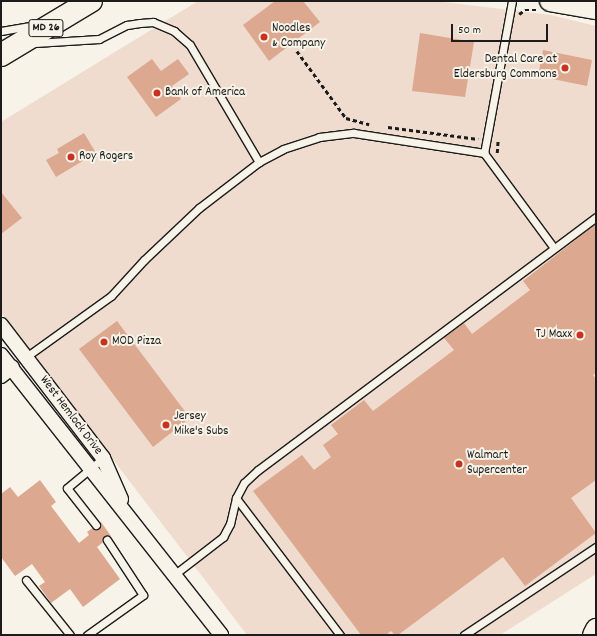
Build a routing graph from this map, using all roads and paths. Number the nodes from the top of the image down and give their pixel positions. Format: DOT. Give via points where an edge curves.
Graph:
graph roads {
  1 [pos="91,1"];
  2 [pos="512,1"];
  3 [pos="547,6"];
  4 [pos="596,9"];
  5 [pos="62,19"];
  6 [pos="515,20"];
  7 [pos="1,31"];
  8 [pos="21,43"];
  9 [pos="297,50"];
  10 [pos="1,55"];
  11 [pos="374,125"];
  12 [pos="381,126"];
  13 [pos="498,134"];
  14 [pos="486,140"];
  15 [pos="497,142"];
  16 [pos="484,153"];
  17 [pos="497,159"];
  18 [pos="259,162"];
  19 [pos="596,217"];
  20 [pos="554,248"];
  21 [pos="1,325"];
  22 [pos="1,355"];
  23 [pos="26,357"];
  24 [pos="12,367"];
  25 [pos="1,376"];
  26 [pos="102,458"];
  27 [pos="90,470"];
  28 [pos="236,498"];
  29 [pos="128,514"];
  30 [pos="96,525"];
  31 [pos="107,540"];
  32 [pos="596,547"];
  33 [pos="175,574"];
  34 [pos="26,580"];
  35 [pos="596,630"];
  36 [pos="70,635"];
  37 [pos="87,635"];
  38 [pos="221,635"];
  39 [pos="340,635"];
  40 [pos="464,635"];
  41 [pos="593,635"];
  1 -- 5 [label="main road, MD 26"];
  2 -- 14 [label="lane"];
  3 -- 4 [label="street"];
  3 -- 6 [label="path" via="524,10"];
  5 -- 7 [label="lane"];
  5 -- 8 [label="main road, MD 26"];
  8 -- 10 [label="main road, MD 26"];
  8 -- 18 [label="lane" via="99,39 126,25 140,23 153,22 174,31 190,45"];
  9 -- 11 [label="path" via="346,118"];
  12 -- 14 [label="path"];
  13 -- 15 [label="path"];
  14 -- 15 [label="path"];
  14 -- 16 [label="lane"];
  15 -- 17 [label="path"];
  16 -- 18 [label="lane" via="354,133 319,137 283,149"];
  16 -- 20 [label="lane"];
  18 -- 23 [label="lane" via="198,208 111,296"];
  19 -- 20 [label="lane"];
  20 -- 28 [label="lane" via="258,470 244,483"];
  21 -- 23 [label="street, West Hemlock Drive"];
  22 -- 24 [label="street, West Hemlock Drive"];
  23 -- 26 [label="street, West Hemlock Drive"];
  24 -- 25 [label="street"];
  24 -- 27 [label="street, West Hemlock Drive"];
  26 -- 27 [label="lane"];
  26 -- 29 [label="street, West Hemlock Drive"];
  27 -- 29 [label="street, West Hemlock Drive"];
  27 -- 30 [label="lane" via="67,488"];
  28 -- 33 [label="lane" via="230,524 223,537"];
  28 -- 39 [label="lane"];
  29 -- 33 [label="street, West Hemlock Drive"];
  31 -- 37 [label="lane" via="143,594"];
  32 -- 40 [label="lane"];
  33 -- 38 [label="street, West Hemlock Drive"];
  34 -- 36 [label="lane"];
  35 -- 41 [label="street"];
}
